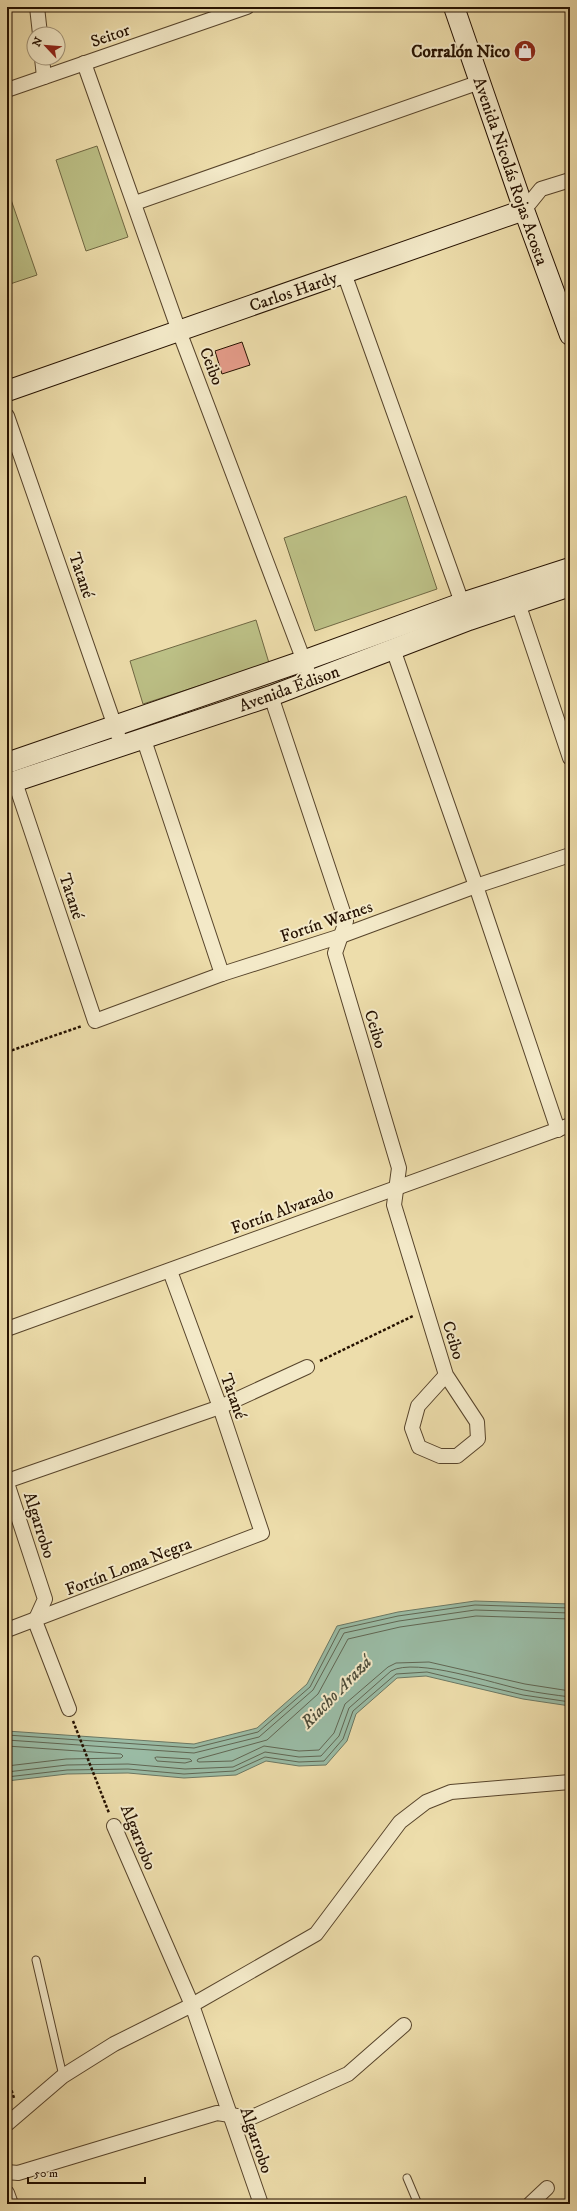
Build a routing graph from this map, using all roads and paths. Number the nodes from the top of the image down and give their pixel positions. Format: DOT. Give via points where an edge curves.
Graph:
graph roads {
  1 [pos="37,7"];
  2 [pos="247,7"];
  3 [pos="454,7"];
  4 [pos="39,26"];
  5 [pos="84,63"];
  6 [pos="43,66"];
  7 [pos="44,77"];
  8 [pos="480,82"];
  9 [pos="7,90"];
  10 [pos="570,180"];
  11 [pos="135,203"];
  12 [pos="524,210"];
  13 [pos="344,273"];
  14 [pos="179,331"];
  15 [pos="570,335"];
  16 [pos="7,391"];
  17 [pos="7,416"];
  18 [pos="570,568"];
  19 [pos="570,586"];
  20 [pos="518,603"];
  21 [pos="465,612"];
  22 [pos="393,649"];
  23 [pos="304,661"];
  24 [pos="311,680"];
  25 [pos="271,696"];
  26 [pos="116,726"];
  27 [pos="144,740"];
  28 [pos="122,746"];
  29 [pos="570,758"];
  30 [pos="7,763"];
  31 [pos="11,783"];
  32 [pos="570,855"];
  33 [pos="476,886"];
  34 [pos="341,936"];
  35 [pos="222,974"];
  36 [pos="94,1021"];
  37 [pos="7,1052"];
  38 [pos="564,1127"];
  39 [pos="395,1188"];
  40 [pos="170,1271"];
  41 [pos="426,1310"];
  42 [pos="7,1330"];
  43 [pos="307,1367"];
  44 [pos="446,1375"];
  45 [pos="220,1407"];
  46 [pos="7,1482"];
  47 [pos="262,1533"];
  48 [pos="35,1621"];
  49 [pos="7,1630"];
  50 [pos="69,1709"];
  51 [pos="570,1782"];
  52 [pos="114,1826"];
  53 [pos="36,1960"];
  54 [pos="192,2005"];
  55 [pos="404,2025"];
  56 [pos="7,2076"];
  57 [pos="63,2076"];
  58 [pos="19,2113"];
  59 [pos="230,2116"];
  60 [pos="7,2124"];
  61 [pos="7,2172"];
  62 [pos="407,2178"];
  63 [pos="547,2188"];
  64 [pos="7,2193"];
  65 [pos="11,2204"];
  66 [pos="261,2204"];
  67 [pos="418,2204"];
  68 [pos="530,2204"];
  1 -- 4 [label="street"];
  2 -- 5 [label="street, Seitor"];
  3 -- 8 [label="main road, Avenida Nicolás Rojas Acosta"];
  5 -- 7 [label="street, Seitor"];
  5 -- 11 [label="street, Ceibo"];
  6 -- 7 [label="street"];
  7 -- 9 [label="street, Seitor"];
  8 -- 11 [label="street"];
  8 -- 12 [label="main road, Avenida Nicolás Rojas Acosta"];
  10 -- 12 [label="street" via="541,189"];
  11 -- 14 [label="street, Ceibo"];
  12 -- 13 [label="main road, Carlos Hardy"];
  12 -- 15 [label="main road, Avenida Nicolás Rojas Acosta"];
  13 -- 14 [label="main road, Carlos Hardy"];
  13 -- 21 [label="street"];
  14 -- 16 [label="main road, Carlos Hardy"];
  14 -- 23 [label="street, Ceibo"];
  17 -- 26 [label="street, Tatané"];
  18 -- 21 [label="main road, Avenida Édison"];
  19 -- 20 [label="main road, Avenida Édison"];
  20 -- 21 [label="main road, Avenida Édison"];
  20 -- 29 [label="street"];
  21 -- 22 [label="main road, Avenida Édison"];
  21 -- 23 [label="main road, Avenida Édison"];
  22 -- 24 [label="main road, Avenida Édison"];
  22 -- 33 [label="street"];
  23 -- 24 [label="street, Ceibo"];
  23 -- 26 [label="main road, Avenida Édison"];
  24 -- 25 [label="main road, Avenida Édison"];
  25 -- 27 [label="main road, Avenida Édison"];
  25 -- 34 [label="street, Ceibo" via="346,921"];
  26 -- 28 [label="street, Tatané"];
  26 -- 30 [label="main road, Avenida Édison"];
  27 -- 28 [label="main road, Avenida Édison"];
  27 -- 35 [label="street"];
  28 -- 31 [label="main road, Avenida Édison"];
  31 -- 36 [label="street, Tatané"];
  32 -- 33 [label="street, Fortín Warnes"];
  33 -- 34 [label="street, Fortín Warnes"];
  33 -- 38 [label="street"];
  34 -- 35 [label="street, Fortín Warnes"];
  34 -- 39 [label="street, Ceibo" via="335,953 399,1168"];
  35 -- 36 [label="street, Fortín Warnes"];
  36 -- 37 [label="path"];
  38 -- 39 [label="street, Fortín Alvarado"];
  39 -- 40 [label="street, Fortín Alvarado"];
  39 -- 41 [label="street, Ceibo" via="394,1205"];
  40 -- 42 [label="street, Fortín Alvarado"];
  40 -- 45 [label="street, Tatané"];
  41 -- 43 [label="path"];
  41 -- 44 [label="street, Ceibo"];
  43 -- 45 [label="street"];
  44 -- 44 [label="street, Ceibo" via="477,1422 478,1439 457,1456 440,1456 419,1446 412,1428 418,1406"];
  45 -- 46 [label="street"];
  45 -- 47 [label="street, Tatané"];
  46 -- 48 [label="street, Algarrobo" via="45,1598"];
  47 -- 48 [label="street, Fortín Loma Negra"];
  48 -- 49 [label="street, Fortín Loma Negra"];
  48 -- 50 [label="street"];
  50 -- 52 [label="path, Algarrobo"];
  51 -- 54 [label="street" via="451,1792 426,1802 400,1822 316,1934"];
  52 -- 54 [label="street, Algarrobo"];
  53 -- 57 [label="lane"];
  54 -- 57 [label="street" via="114,2044"];
  54 -- 59 [label="street, Algarrobo"];
  55 -- 59 [label="street" via="348,2074 250,2118"];
  56 -- 58 [label="path"];
  57 -- 58 [label="street"];
  58 -- 60 [label="street"];
  59 -- 61 [label="street" via="217,2114 18,2173"];
  59 -- 66 [label="street, Algarrobo"];
  62 -- 67 [label="lane"];
  63 -- 68 [label="street"];
  64 -- 65 [label="street"];
}
